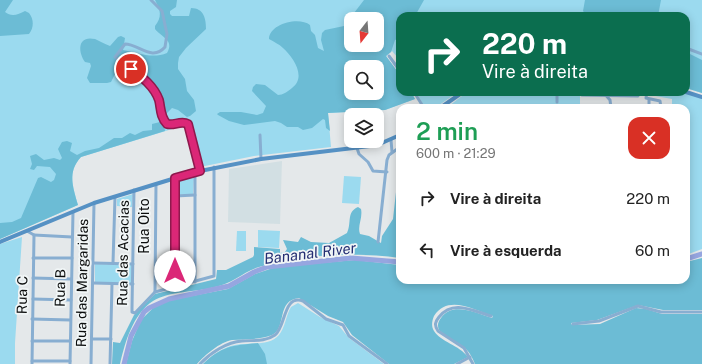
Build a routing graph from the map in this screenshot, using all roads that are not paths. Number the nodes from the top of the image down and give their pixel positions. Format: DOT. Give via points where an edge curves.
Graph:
graph roads {
  1 [pos="152,0"];
  2 [pos="690,50"];
  3 [pos="702,54"];
  4 [pos="389,56"];
  5 [pos="395,64"];
  6 [pos="690,93"];
  7 [pos="457,96"];
  8 [pos="557,96"];
  9 [pos="646,96"];
  10 [pos="702,96"];
  11 [pos="649,100"];
  12 [pos="557,102"];
  13 [pos="446,104"];
  14 [pos="649,104"];
  15 [pos="660,104"];
  16 [pos="260,135"];
  17 [pos="396,137"];
  18 [pos="391,140"];
  19 [pos="384,142"];
  20 [pos="357,148"];
  21 [pos="396,150"];
  22 [pos="392,152"];
  23 [pos="262,159"];
  24 [pos="214,167"];
  25 [pos="198,172"];
  26 [pos="387,172"];
  27 [pos="175,178"];
  28 [pos="156,183"];
  29 [pos="134,190"];
  30 [pos="195,195"];
  31 [pos="115,196"];
  32 [pos="175,196"];
  33 [pos="94,203"];
  34 [pos="73,212"];
  35 [pos="36,227"];
  36 [pos="27,231"];
  37 [pos="33,235"];
  38 [pos="72,237"];
  39 [pos="0,242"];
  40 [pos="378,242"];
  41 [pos="34,258"];
  42 [pos="72,258"];
  43 [pos="94,263"];
  44 [pos="113,263"];
  45 [pos="133,264"];
  46 [pos="33,278"];
  47 [pos="71,279"];
  48 [pos="195,282"];
  49 [pos="93,283"];
  50 [pos="112,284"];
  51 [pos="133,284"];
  52 [pos="175,287"];
  53 [pos="155,292"];
  54 [pos="33,299"];
  55 [pos="71,300"];
  56 [pos="702,312"];
  57 [pos="490,316"];
  58 [pos="32,319"];
  59 [pos="70,320"];
  60 [pos="573,324"];
  61 [pos="92,339"];
  62 [pos="111,339"];
  63 [pos="32,341"];
  64 [pos="70,341"];
  65 [pos="470,357"];
  66 [pos="32,362"];
  67 [pos="70,362"];
  68 [pos="92,364"];
  69 [pos="110,364"];
  70 [pos="200,364"];
  71 [pos="387,364"];
  72 [pos="457,364"];
  73 [pos="473,364"];
  1 -- 25 [label="street" via="162,12 167,34 165,47 158,52 149,53 125,44 115,57 149,84 157,96 163,119 167,124 188,124"];
  2 -- 3 [label="street"];
  4 -- 5 [label="street"];
  6 -- 10 [label="main road"];
  7 -- 13 [label="main road"];
  8 -- 12 [label="street"];
  9 -- 11 [label="street"];
  11 -- 14 [label="street"];
  11 -- 15 [label="street" via="660,101"];
  16 -- 23 [label="street"];
  17 -- 18 [label="main road"];
  18 -- 19 [label="main road"];
  18 -- 22 [label="street"];
  20 -- 23 [label="main road"];
  20 -- 26 [label="street" via="372,171"];
  21 -- 22 [label="street"];
  22 -- 26 [label="street" via="387,160"];
  23 -- 24 [label="main road"];
  24 -- 25 [label="main road"];
  24 -- 48 [label="street" via="215,274"];
  25 -- 27 [label="main road"];
  25 -- 30 [label="street"];
  26 -- 40 [label="street"];
  27 -- 28 [label="main road"];
  27 -- 32 [label="street"];
  28 -- 29 [label="main road"];
  28 -- 53 [label="street, Rua Oito"];
  29 -- 31 [label="main road"];
  29 -- 45 [label="street, Rua das Acacias"];
  30 -- 32 [label="street"];
  30 -- 48 [label="street"];
  31 -- 33 [label="main road"];
  31 -- 44 [label="street"];
  32 -- 52 [label="street"];
  33 -- 34 [label="main road"];
  33 -- 43 [label="street, Rua das Margaridas"];
  34 -- 35 [label="main road"];
  34 -- 38 [label="street, Rua B"];
  35 -- 36 [label="main road"];
  35 -- 37 [label="street"];
  36 -- 37 [label="street"];
  36 -- 39 [label="main road"];
  37 -- 38 [label="street"];
  37 -- 41 [label="street, Rua C"];
  38 -- 42 [label="street, Rua B"];
  41 -- 42 [label="street"];
  41 -- 46 [label="street, Rua C"];
  42 -- 47 [label="street, Rua B"];
  43 -- 44 [label="street"];
  43 -- 49 [label="street, Rua das Margaridas"];
  44 -- 45 [label="street"];
  45 -- 51 [label="street, Rua das Acacias"];
  46 -- 47 [label="street"];
  46 -- 54 [label="street, Rua C"];
  47 -- 55 [label="street, Rua B"];
  48 -- 52 [label="street"];
  49 -- 50 [label="street"];
  49 -- 61 [label="street, Rua das Margaridas"];
  50 -- 51 [label="street"];
  50 -- 62 [label="street"];
  51 -- 53 [label="street, Rua das Acacias" via="132,311 136,313"];
  52 -- 53 [label="street"];
  54 -- 55 [label="street"];
  54 -- 58 [label="street, Rua C"];
  55 -- 59 [label="street, Rua B"];
  56 -- 60 [label="street" via="661,312 638,306 606,320"];
  57 -- 65 [label="street" via="472,309 456,307 444,310 436,320 435,326 438,331 464,348"];
  58 -- 59 [label="street"];
  58 -- 63 [label="street, Rua C"];
  59 -- 64 [label="street, Rua B"];
  61 -- 62 [label="street"];
  61 -- 68 [label="street, Rua das Margaridas"];
  62 -- 69 [label="street"];
  63 -- 64 [label="street"];
  63 -- 66 [label="street, Rua C"];
  64 -- 67 [label="street, Rua B"];
  65 -- 72 [label="street"];
  65 -- 73 [label="street"];
  66 -- 67 [label="street"];
  70 -- 71 [label="street" via="213,353 234,342 258,341 275,335 281,328 288,307 293,302 301,300 326,319 343,325 349,336"];
}
